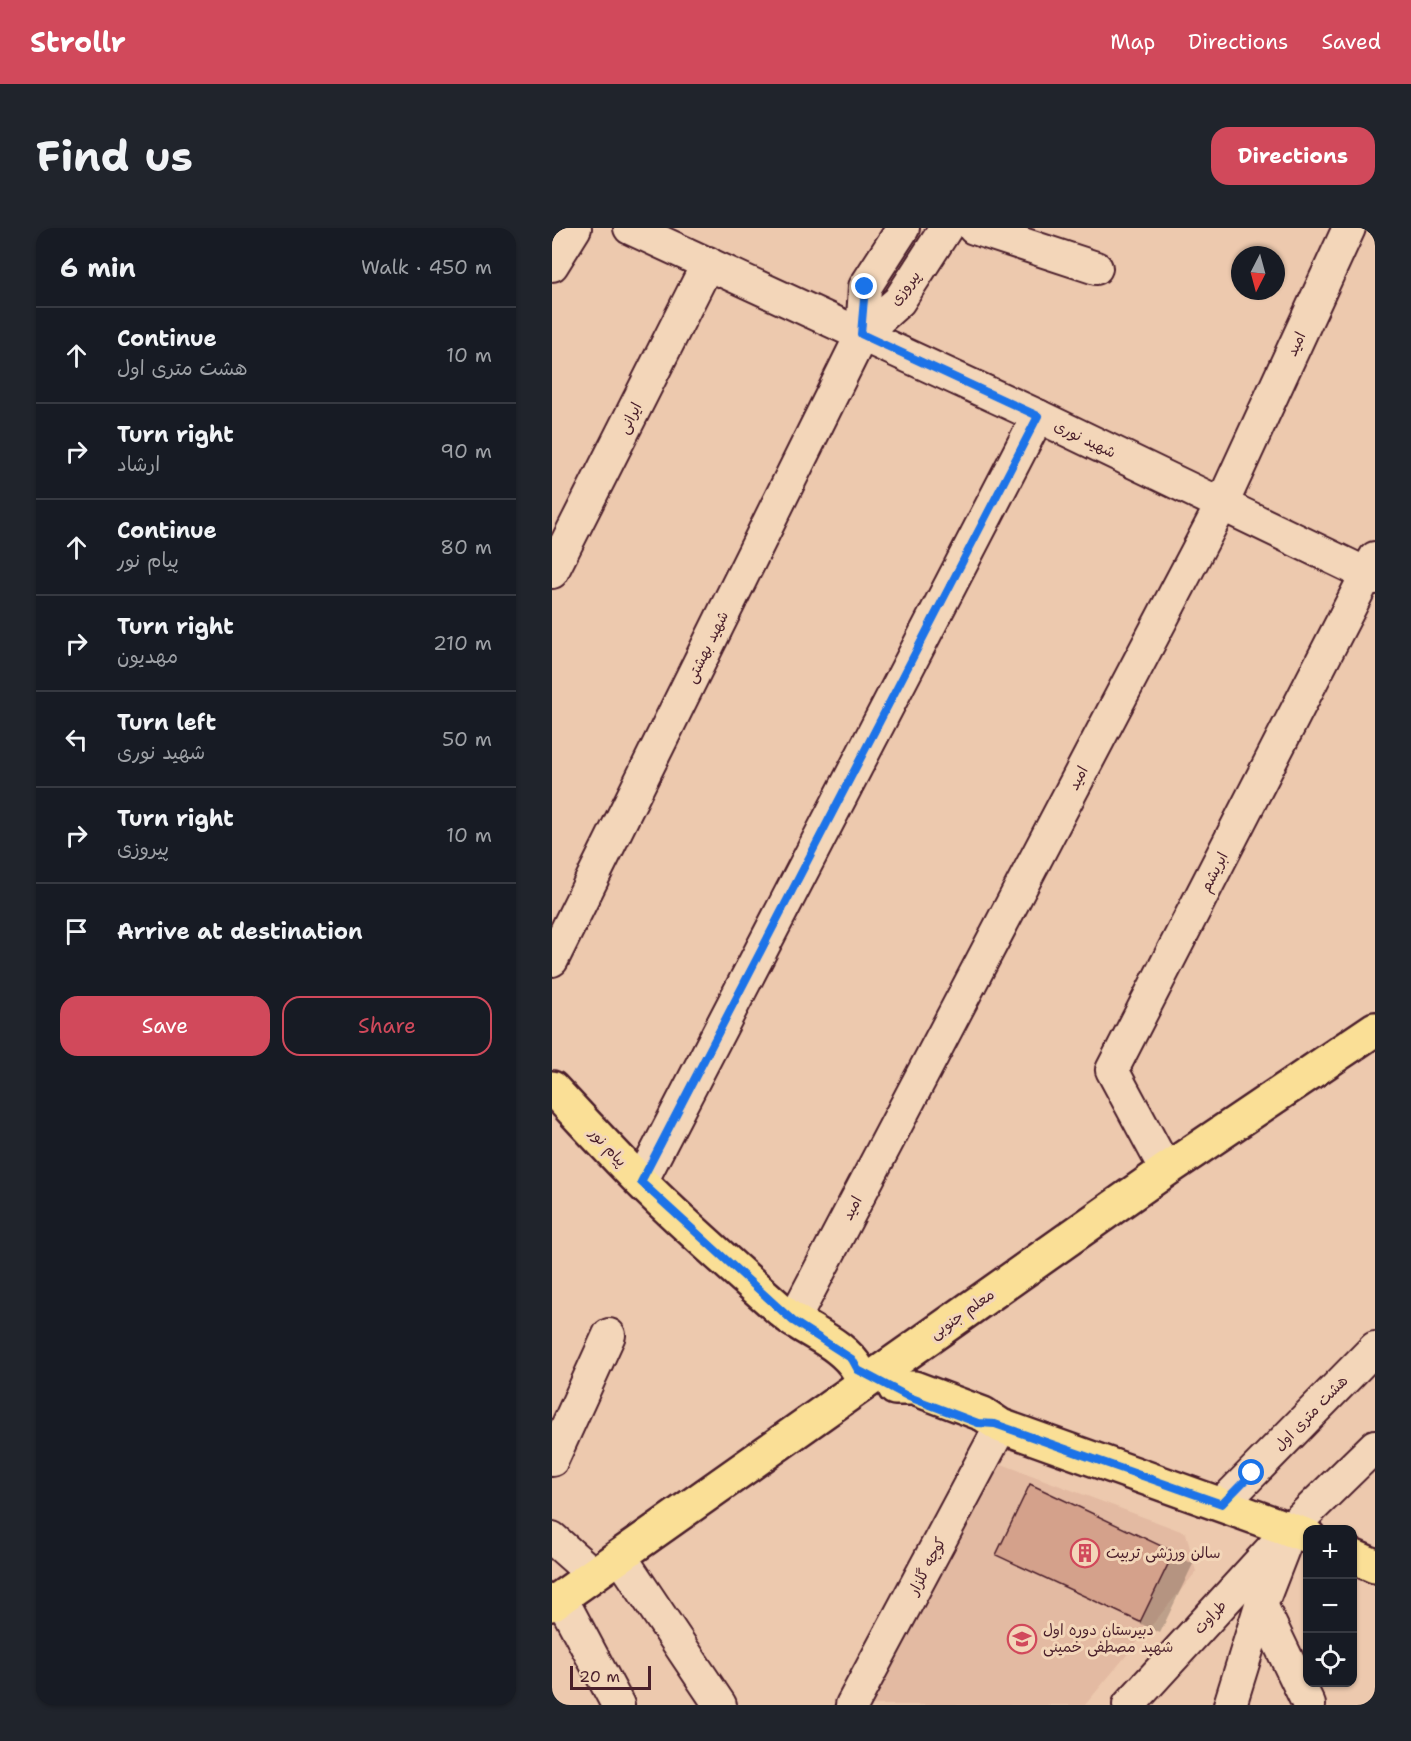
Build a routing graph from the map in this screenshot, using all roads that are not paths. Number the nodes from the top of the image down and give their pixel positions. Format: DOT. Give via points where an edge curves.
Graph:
graph roads {
  1 [pos="574,228"];
  2 [pos="903,228"];
  3 [pos="946,228"];
  4 [pos="974,228"];
  5 [pos="1349,228"];
  6 [pos="642,230"];
  7 [pos="708,263"];
  8 [pos="552,264"];
  9 [pos="1096,268"];
  10 [pos="861,334"];
  11 [pos="1038,416"];
  12 [pos="1222,504"];
  13 [pos="1372,570"];
  14 [pos="552,572"];
  15 [pos="552,960"];
  16 [pos="1375,1029"];
  17 [pos="552,1088"];
  18 [pos="1166,1170"];
  19 [pos="641,1182"];
  20 [pos="796,1323"];
  21 [pos="609,1335"];
  22 [pos="1375,1348"];
  23 [pos="876,1379"];
  24 [pos="998,1425"];
  25 [pos="1375,1446"];
  26 [pos="552,1460"];
  27 [pos="1222,1504"];
  28 [pos="1299,1532"];
  29 [pos="552,1538"];
  30 [pos="620,1556"];
  31 [pos="1357,1558"];
  32 [pos="1375,1566"];
  33 [pos="594,1575"];
  34 [pos="556,1601"];
  35 [pos="1261,1605"];
  36 [pos="1145,1698"];
  37 [pos="618,1705"];
  38 [pos="720,1705"];
  39 [pos="852,1705"];
  40 [pos="1230,1705"];
  41 [pos="1309,1705"];
  1 -- 8 [label="street"];
  2 -- 10 [label="street, پیروزی" via="865,287"];
  3 -- 10 [label="street, پیروزی" via="899,301"];
  4 -- 9 [label="street"];
  5 -- 12 [label="street, امید"];
  6 -- 7 [label="street, شهید نوری"];
  7 -- 10 [label="street, شهید نوری"];
  7 -- 14 [label="street, ایرانی"];
  10 -- 11 [label="street, شهید نوری"];
  10 -- 15 [label="street, شهید بهشتی"];
  11 -- 12 [label="street, شهید نوری"];
  11 -- 19 [label="street"];
  12 -- 13 [label="street, شهید نوری"];
  12 -- 20 [label="street, امید"];
  13 -- 18 [label="street, ابریشم" via="1112,1070"];
  16 -- 18 [label="main road, معلم جنوبی"];
  17 -- 19 [label="main road, پیام نور"];
  18 -- 23 [label="main road, معلم جنوبی"];
  19 -- 20 [label="main road, پیام نور"];
  20 -- 23 [label="main road, پیام نور" via="807,1338 847,1366"];
  21 -- 26 [label="street"];
  22 -- 27 [label="street, هشت متری اول"];
  23 -- 24 [label="main road, پیام نور" via="983,1414"];
  23 -- 30 [label="main road, معلم جنوبی"];
  24 -- 27 [label="main road, پیام نور"];
  24 -- 39 [label="street, کوچه گلزار"];
  25 -- 28 [label="street, طراوت"];
  27 -- 28 [label="main road, پیام نور"];
  28 -- 35 [label="street"];
  28 -- 36 [label="street, طراوت"];
  29 -- 33 [label="street"];
  30 -- 33 [label="main road, معلم جنوبی"];
  30 -- 38 [label="street"];
  31 -- 32 [label="main road"];
  33 -- 34 [label="main road, معلم جنوبی"];
  34 -- 37 [label="street"];
  35 -- 40 [label="street"];
  35 -- 41 [label="street"];
}
